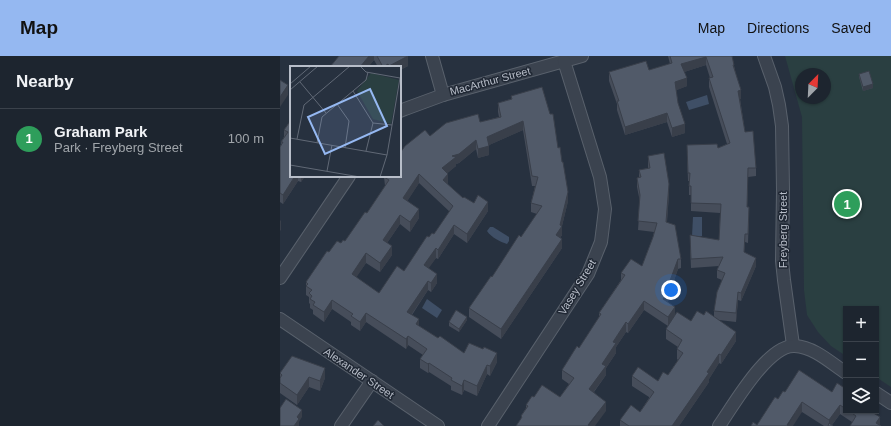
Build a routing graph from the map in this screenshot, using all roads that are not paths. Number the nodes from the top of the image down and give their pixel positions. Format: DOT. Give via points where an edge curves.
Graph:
graph roads {
  1 [pos="432,56"];
  2 [pos="582,56"];
  3 [pos="764,56"];
  4 [pos="564,61"];
  5 [pos="443,95"];
  6 [pos="401,111"];
  7 [pos="348,177"];
  8 [pos="280,278"];
  9 [pos="280,319"];
  10 [pos="793,346"];
  11 [pos="843,371"];
  12 [pos="372,381"];
  13 [pos="879,395"];
  14 [pos="891,403"];
  15 [pos="341,426"];
  16 [pos="438,426"];
  17 [pos="488,426"];
  18 [pos="719,426"];
  1 -- 5 [label="street"];
  2 -- 4 [label="street, MacArthur Street"];
  3 -- 10 [label="street, Freyberg Street" via="775,87 782,126 782,261"];
  4 -- 5 [label="street, MacArthur Street"];
  4 -- 17 [label="street, Vasey Street" via="600,177 605,209 601,242 588,274"];
  5 -- 6 [label="street, MacArthur Street"];
  7 -- 8 [label="street"];
  9 -- 12 [label="street, Alexander Street"];
  10 -- 11 [label="street" via="817,353"];
  10 -- 18 [label="street" via="782,349 764,363"];
  12 -- 15 [label="street"];
  12 -- 16 [label="street, Alexander Street"];
  13 -- 14 [label="street"];
}
